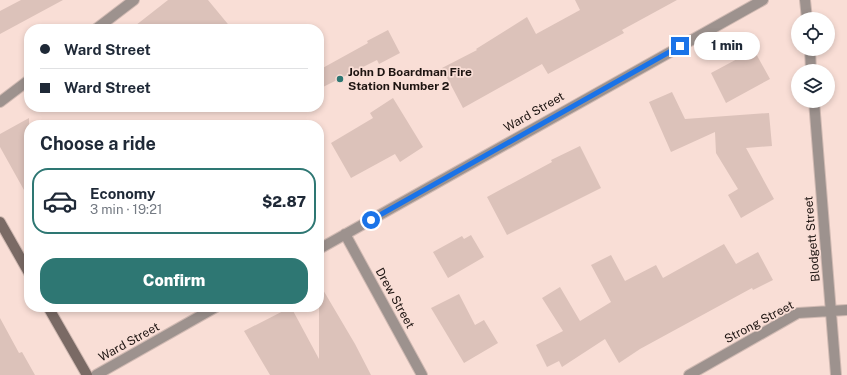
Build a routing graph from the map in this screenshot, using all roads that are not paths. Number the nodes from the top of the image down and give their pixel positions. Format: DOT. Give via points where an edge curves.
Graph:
graph roads {
  1 [pos="134,0"];
  2 [pos="763,0"];
  3 [pos="805,0"];
  4 [pos="806,12"];
  5 [pos="103,24"];
  6 [pos="24,84"];
  7 [pos="0,102"];
  8 [pos="815,108"];
  9 [pos="0,222"];
  10 [pos="345,234"];
  11 [pos="324,246"];
  12 [pos="24,264"];
  13 [pos="847,310"];
  14 [pos="831,311"];
  15 [pos="51,312"];
  16 [pos="207,312"];
  17 [pos="87,375"];
  18 [pos="96,375"];
  19 [pos="422,375"];
  20 [pos="689,375"];
  21 [pos="836,375"];
  1 -- 5 [label="street"];
  2 -- 10 [label="street, Ward Street"];
  3 -- 4 [label="street"];
  6 -- 7 [label="street"];
  8 -- 14 [label="street, Blodgett Street"];
  9 -- 12 [label="main road"];
  10 -- 11 [label="street, Ward Street"];
  10 -- 19 [label="street, Drew Street"];
  13 -- 14 [label="street, Strong Street"];
  14 -- 20 [label="street, Strong Street" via="798,314"];
  14 -- 21 [label="street, Blodgett Street"];
  15 -- 17 [label="main road"];
  16 -- 18 [label="street, Ward Street"];
}
